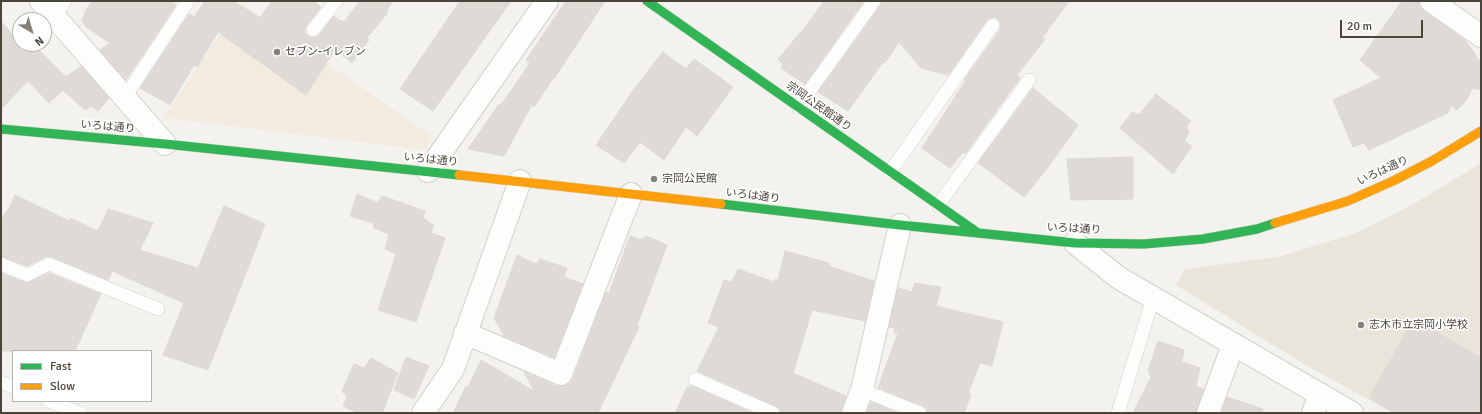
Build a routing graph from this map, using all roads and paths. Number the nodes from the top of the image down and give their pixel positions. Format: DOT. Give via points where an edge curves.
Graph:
graph roads {
  1 [pos="188,1"];
  2 [pos="336,1"];
  3 [pos="547,1"];
  4 [pos="647,1"];
  5 [pos="874,1"];
  6 [pos="1431,1"];
  7 [pos="54,6"];
  8 [pos="992,25"];
  9 [pos="313,30"];
  10 [pos="1481,36"];
  11 [pos="1029,80"];
  12 [pos="125,97"];
  13 [pos="798,107"];
  14 [pos="1,130"];
  15 [pos="1481,131"];
  16 [pos="165,144"];
  17 [pos="428,171"];
  18 [pos="890,172"];
  19 [pos="520,181"];
  20 [pos="631,194"];
  21 [pos="938,205"];
  22 [pos="900,225"];
  23 [pos="978,232"];
  24 [pos="1075,243"];
  25 [pos="1,264"];
  26 [pos="1153,298"];
  27 [pos="158,309"];
  28 [pos="466,333"];
  29 [pos="1233,345"];
  30 [pos="694,379"];
  31 [pos="1,382"];
  32 [pos="12,387"];
  33 [pos="862,390"];
  34 [pos="52,402"];
  35 [pos="1317,404"];
  36 [pos="429,411"];
  37 [pos="80,413"];
  38 [pos="773,413"];
  39 [pos="853,413"];
  40 [pos="920,413"];
  41 [pos="1118,413"];
  42 [pos="1208,413"];
  43 [pos="1352,413"];
  1 -- 12 [label="lane"];
  2 -- 9 [label="lane"];
  3 -- 17 [label="street"];
  4 -- 13 [label="main road, 宗岡公民館通り"];
  5 -- 13 [label="lane"];
  6 -- 10 [label="street"];
  7 -- 12 [label="street"];
  8 -- 18 [label="lane"];
  11 -- 21 [label="lane"];
  12 -- 16 [label="street"];
  13 -- 18 [label="main road, 宗岡公民館通り"];
  14 -- 16 [label="main road, いろは通り"];
  15 -- 24 [label="main road, いろは通り" via="1432,161 1348,201 1257,229 1203,239 1152,243"];
  16 -- 17 [label="main road, いろは通り"];
  17 -- 19 [label="main road, いろは通り"];
  18 -- 21 [label="main road, 宗岡公民館通り"];
  19 -- 20 [label="main road, いろは通り"];
  19 -- 28 [label="street"];
  20 -- 22 [label="main road, いろは通り"];
  20 -- 28 [label="street" via="561,374"];
  21 -- 23 [label="main road, 宗岡公民館通り"];
  22 -- 23 [label="main road, いろは通り"];
  22 -- 33 [label="street"];
  23 -- 24 [label="main road, いろは通り"];
  24 -- 26 [label="street" via="1119,278"];
  25 -- 27 [label="lane" via="27,275 49,264"];
  26 -- 29 [label="street"];
  26 -- 41 [label="lane"];
  28 -- 36 [label="street" via="453,369"];
  29 -- 35 [label="street"];
  29 -- 42 [label="street"];
  30 -- 38 [label="lane"];
  31 -- 32 [label="lane"];
  33 -- 39 [label="street"];
  33 -- 40 [label="lane"];
  34 -- 37 [label="lane"];
  35 -- 43 [label="street"];
}
